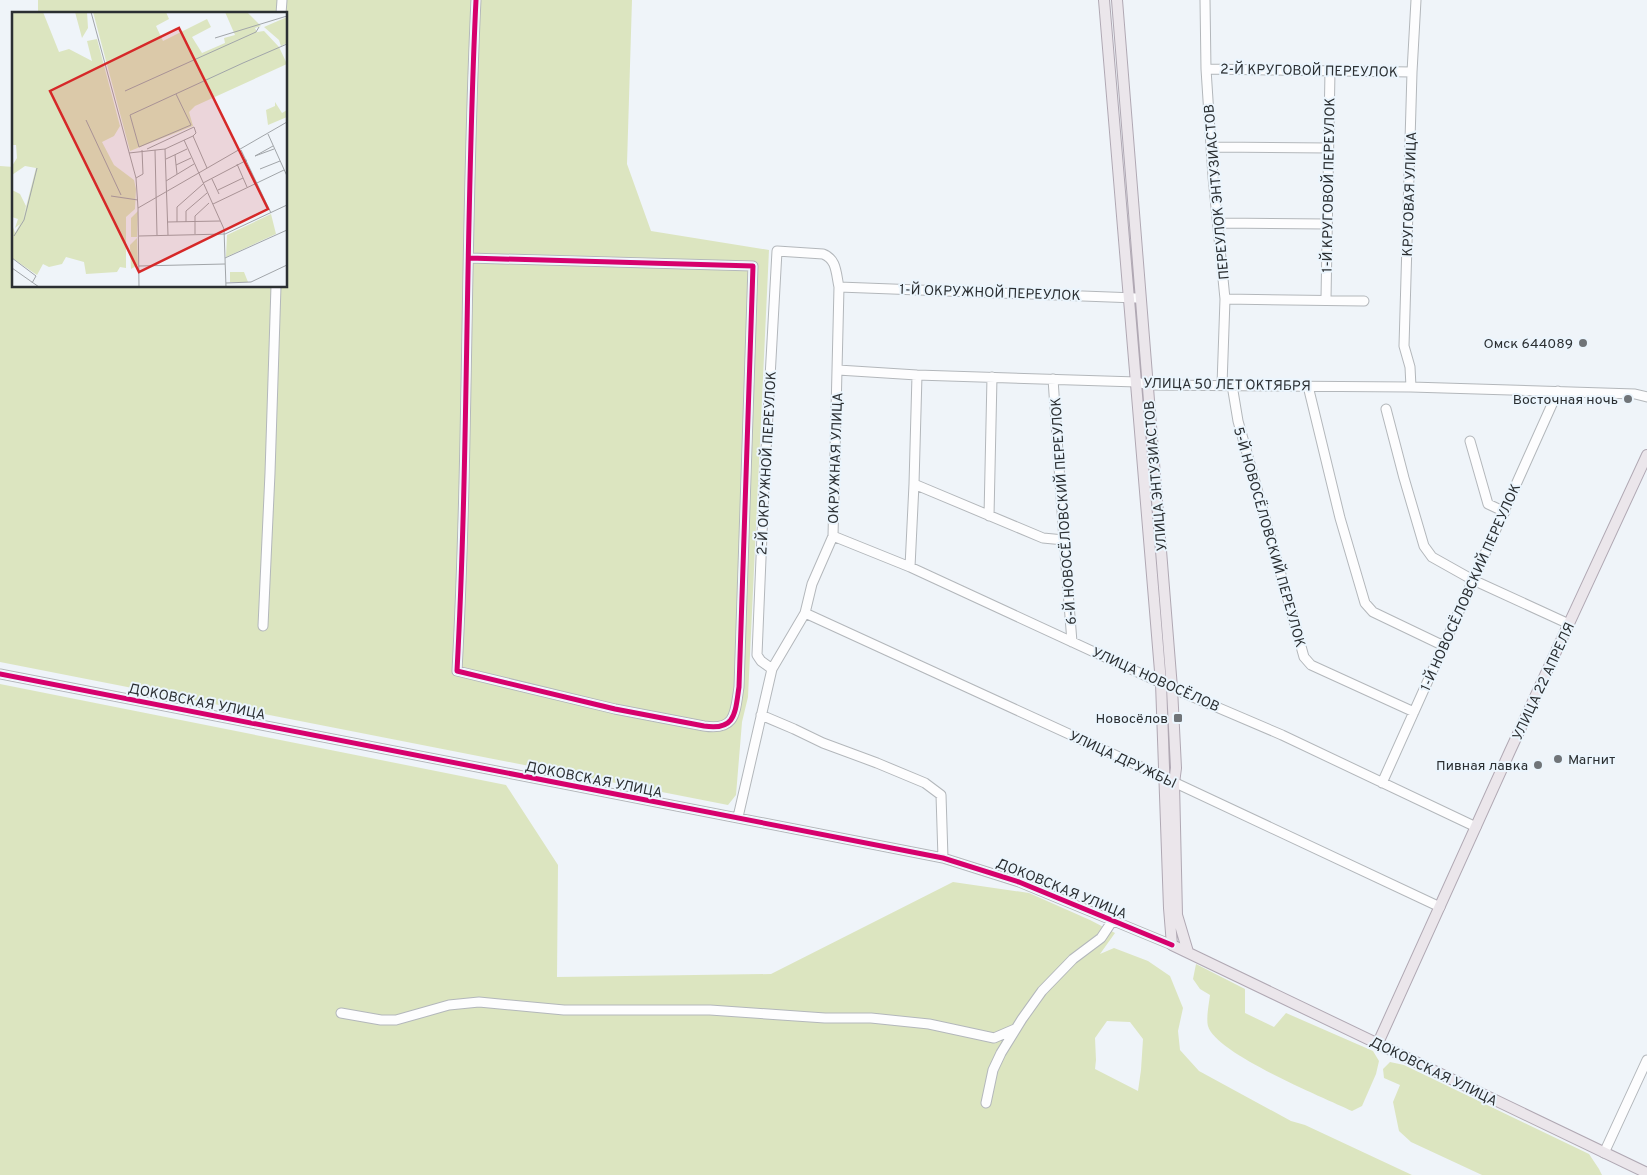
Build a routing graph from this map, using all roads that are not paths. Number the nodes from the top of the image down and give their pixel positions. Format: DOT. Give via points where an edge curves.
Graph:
graph roads {
  1 [pos="476,0"];
  2 [pos="1104,0"];
  3 [pos="1117,0"];
  4 [pos="1205,0"];
  5 [pos="1416,0"];
  6 [pos="1206,68"];
  7 [pos="1330,71"];
  8 [pos="1412,72"];
  9 [pos="1212,147"];
  10 [pos="1328,148"];
  11 [pos="1219,223"];
  12 [pos="1326,224"];
  13 [pos="777,251"];
  14 [pos="469,258"];
  15 [pos="839,287"];
  16 [pos="276,288"];
  17 [pos="1129,297"];
  18 [pos="1141,298"];
  19 [pos="1225,298"];
  20 [pos="1326,299"];
  21 [pos="1364,301"];
  22 [pos="838,370"];
  23 [pos="917,376"];
  24 [pos="992,377"];
  25 [pos="1053,379"];
  26 [pos="1136,382"];
  27 [pos="1148,385"];
  28 [pos="1227,385"];
  29 [pos="1308,386"];
  30 [pos="1411,387"];
  31 [pos="1558,391"];
  32 [pos="1647,396"];
  33 [pos="1386,409"];
  34 [pos="1470,441"];
  35 [pos="1647,455"];
  36 [pos="914,484"];
  37 [pos="1505,512"];
  38 [pos="989,516"];
  39 [pos="833,536"];
  40 [pos="1064,540"];
  41 [pos="910,567"];
  42 [pos="1473,580"];
  43 [pos="805,614"];
  44 [pos="1570,624"];
  45 [pos="263,626"];
  46 [pos="1072,642"];
  47 [pos="1444,646"];
  48 [pos="772,669"];
  49 [pos="0,674"];
  50 [pos="1161,683"];
  51 [pos="1172,688"];
  52 [pos="1414,712"];
  53 [pos="761,715"];
  54 [pos="1170,780"];
  55 [pos="1382,783"];
  56 [pos="738,817"];
  57 [pos="1476,827"];
  58 [pos="943,858"];
  59 [pos="1440,907"];
  60 [pos="1113,920"];
  61 [pos="1172,945"];
  62 [pos="1188,952"];
  63 [pos="341,1013"];
  64 [pos="1015,1029"];
  65 [pos="1378,1043"];
  66 [pos="1647,1060"];
  67 [pos="986,1103"];
  68 [pos="1604,1153"];
  69 [pos="1647,1173"];
  1 -- 14 [label="street"];
  2 -- 17 [label="main road, УЛИЦА ЭНТУЗИАСТОВ"];
  3 -- 18 [label="main road, УЛИЦА ЭНТУЗИАСТОВ"];
  4 -- 6 [label="street, ПЕРЕУЛОК ЭНТУЗИАСТОВ"];
  5 -- 8 [label="street, КРУГОВАЯ УЛИЦА"];
  6 -- 7 [label="street, 2-Й КРУГОВОЙ ПЕРЕУЛОК"];
  6 -- 9 [label="street, ПЕРЕУЛОК ЭНТУЗИАСТОВ"];
  7 -- 8 [label="street, 2-Й КРУГОВОЙ ПЕРЕУЛОК"];
  7 -- 10 [label="street, 1-Й КРУГОВОЙ ПЕРЕУЛОК"];
  8 -- 30 [label="street, КРУГОВАЯ УЛИЦА" via="1404,346"];
  9 -- 10 [label="street"];
  9 -- 11 [label="street, ПЕРЕУЛОК ЭНТУЗИАСТОВ"];
  10 -- 12 [label="street, 1-Й КРУГОВОЙ ПЕРЕУЛОК"];
  11 -- 12 [label="street"];
  11 -- 19 [label="street, ПЕРЕУЛОК ЭНТУЗИАСТОВ"];
  12 -- 20 [label="street, 1-Й КРУГОВОЙ ПЕРЕУЛОК"];
  13 -- 15 [label="street, ОКРУЖНАЯ УЛИЦА" via="830,257"];
  13 -- 48 [label="street, 2-Й ОКРУЖНОЙ ПЕРЕУЛОК" via="757,655"];
  14 -- 14 [label="street" via="457,671 616,709 716,728 726,725 736,708 739,687 753,266"];
  15 -- 17 [label="street, 1-Й ОКРУЖНОЙ ПЕРЕУЛОК"];
  15 -- 22 [label="street, ОКРУЖНАЯ УЛИЦА"];
  16 -- 45 [label="street"];
  17 -- 18 [label="street, 1-Й ОКРУЖНОЙ ПЕРЕУЛОК"];
  17 -- 26 [label="main road, УЛИЦА ЭНТУЗИАСТОВ"];
  18 -- 27 [label="main road, УЛИЦА ЭНТУЗИАСТОВ"];
  19 -- 20 [label="street"];
  19 -- 28 [label="street, ПЕРЕУЛОК ЭНТУЗИАСТОВ"];
  20 -- 21 [label="street"];
  22 -- 23 [label="street, УЛИЦА 50 ЛЕТ ОКТЯБРЯ"];
  22 -- 39 [label="street, ОКРУЖНАЯ УЛИЦА"];
  23 -- 24 [label="street, УЛИЦА 50 ЛЕТ ОКТЯБРЯ"];
  23 -- 36 [label="street"];
  24 -- 25 [label="street, УЛИЦА 50 ЛЕТ ОКТЯБРЯ"];
  24 -- 38 [label="street"];
  25 -- 26 [label="street, УЛИЦА 50 ЛЕТ ОКТЯБРЯ"];
  25 -- 40 [label="street, 6-Й НОВОСЁЛОВСКИЙ ПЕРЕУЛОК"];
  26 -- 27 [label="street, УЛИЦА 50 ЛЕТ ОКТЯБРЯ"];
  26 -- 50 [label="main road, УЛИЦА ЭНТУЗИАСТОВ"];
  27 -- 28 [label="street, УЛИЦА 50 ЛЕТ ОКТЯБРЯ"];
  27 -- 51 [label="main road, УЛИЦА ЭНТУЗИАСТОВ"];
  28 -- 29 [label="street, УЛИЦА 50 ЛЕТ ОКТЯБРЯ"];
  28 -- 52 [label="street, 5-Й НОВОСЁЛОВСКИЙ ПЕРЕУЛОК" via="1304,658 1311,665"];
  29 -- 30 [label="street, УЛИЦА 50 ЛЕТ ОКТЯБРЯ"];
  29 -- 47 [label="street" via="1365,604 1373,612"];
  30 -- 31 [label="street, УЛИЦА 50 ЛЕТ ОКТЯБРЯ"];
  31 -- 32 [label="street, УЛИЦА 50 ЛЕТ ОКТЯБРЯ"];
  31 -- 37 [label="street, 1-Й НОВОСЁЛОВСКИЙ ПЕРЕУЛОК"];
  33 -- 42 [label="street" via="1424,546 1432,557"];
  34 -- 37 [label="street" via="1488,504"];
  35 -- 44 [label="main road, УЛИЦА 22 АПРЕЛЯ"];
  36 -- 38 [label="street"];
  36 -- 41 [label="street"];
  37 -- 42 [label="street, 1-Й НОВОСЁЛОВСКИЙ ПЕРЕУЛОК"];
  38 -- 40 [label="street" via="1043,538"];
  39 -- 41 [label="street, УЛИЦА НОВОСЁЛОВ"];
  39 -- 43 [label="street, ОКРУЖНАЯ УЛИЦА" via="812,584"];
  40 -- 46 [label="street, 6-Й НОВОСЁЛОВСКИЙ ПЕРЕУЛОК"];
  41 -- 46 [label="street, УЛИЦА НОВОСЁЛОВ"];
  42 -- 44 [label="street"];
  42 -- 47 [label="street, 1-Й НОВОСЁЛОВСКИЙ ПЕРЕУЛОК"];
  43 -- 48 [label="street, ОКРУЖНАЯ УЛИЦА"];
  43 -- 54 [label="street, УЛИЦА ДРУЖБЫ"];
  44 -- 57 [label="main road, УЛИЦА 22 АПРЕЛЯ"];
  46 -- 50 [label="street, УЛИЦА НОВОСЁЛОВ"];
  47 -- 52 [label="street, 1-Й НОВОСЁЛОВСКИЙ ПЕРЕУЛОК"];
  48 -- 53 [label="street, ОКРУЖНАЯ УЛИЦА"];
  49 -- 56 [label="street, ДОКОВСКАЯ УЛИЦА"];
  50 -- 51 [label="street, УЛИЦА НОВОСЁЛОВ"];
  50 -- 54 [label="main road, УЛИЦА ЭНТУЗИАСТОВ"];
  51 -- 54 [label="main road, УЛИЦА ЭНТУЗИАСТОВ" via="1176,768"];
  51 -- 55 [label="street, УЛИЦА НОВОСЁЛОВ" via="1282,735"];
  52 -- 55 [label="street, 1-Й НОВОСЁЛОВСКИЙ ПЕРЕУЛОК"];
  53 -- 56 [label="street, ОКРУЖНАЯ УЛИЦА"];
  53 -- 58 [label="street" via="925,783 941,795"];
  54 -- 59 [label="street, УЛИЦА ДРУЖБЫ"];
  54 -- 61 [label="main road, УЛИЦА ЭНТУЗИАСТОВ"];
  54 -- 62 [label="main road, УЛИЦА ЭНТУЗИАСТОВ" via="1178,915"];
  55 -- 57 [label="street, УЛИЦА НОВОСЁЛОВ"];
  56 -- 58 [label="street, ДОКОВСКАЯ УЛИЦА"];
  57 -- 59 [label="main road, УЛИЦА 22 АПРЕЛЯ"];
  58 -- 60 [label="street, ДОКОВСКАЯ УЛИЦА" via="1019,882"];
  59 -- 65 [label="main road, УЛИЦА 22 АПРЕЛЯ"];
  60 -- 61 [label="street, ДОКОВСКАЯ УЛИЦА"];
  60 -- 64 [label="street" via="1101,938 1073,959 1042,991"];
  61 -- 62 [label="main road, ДОКОВСКАЯ УЛИЦА"];
  62 -- 65 [label="main road, ДОКОВСКАЯ УЛИЦА"];
  63 -- 64 [label="street" via="396,1020 449,1004 479,1002 564,1010 710,1010 871,1018 929,1024 994,1038"];
  64 -- 67 [label="street" via="993,1070"];
  65 -- 68 [label="main road, ДОКОВСКАЯ УЛИЦА"];
  66 -- 68 [label="street"];
  68 -- 69 [label="main road, ДОКОВСКАЯ УЛИЦА"];
}
